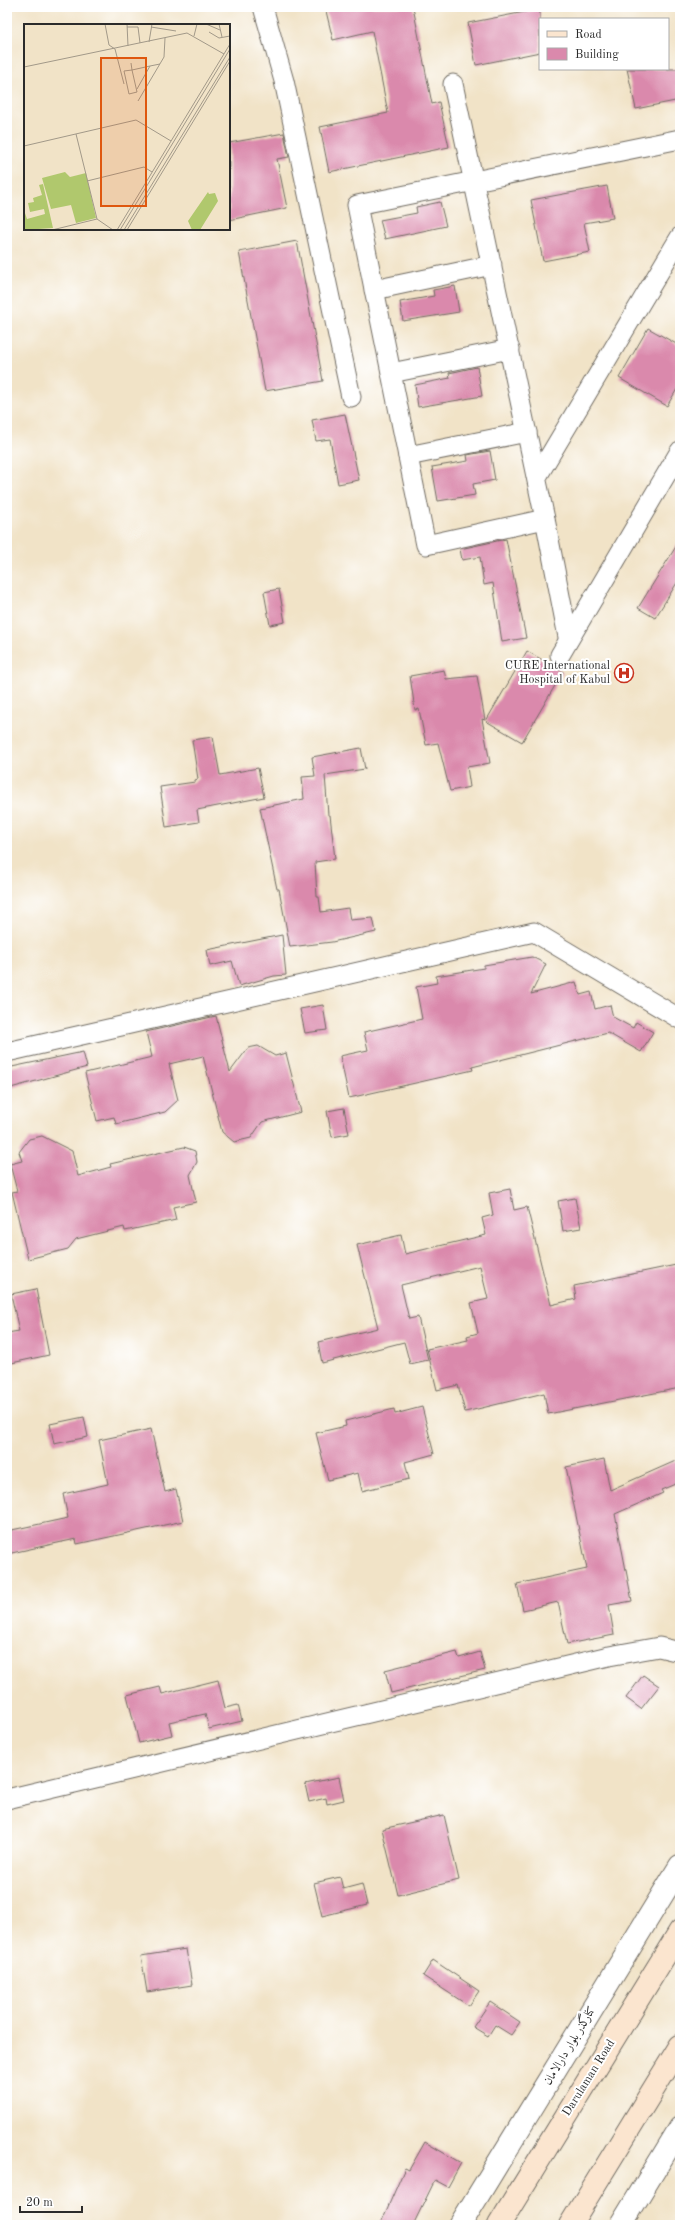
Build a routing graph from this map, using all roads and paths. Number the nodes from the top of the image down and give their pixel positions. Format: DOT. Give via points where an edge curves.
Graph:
graph roads {
  1 [pos="263,7"];
  2 [pos="454,84"];
  3 [pos="680,139"];
  4 [pos="474,181"];
  5 [pos="680,236"];
  6 [pos="492,266"];
  7 [pos="374,290"];
  8 [pos="510,349"];
  9 [pos="391,373"];
  10 [pos="351,397"];
  11 [pos="527,432"];
  12 [pos="680,451"];
  13 [pos="408,456"];
  14 [pos="536,477"];
  15 [pos="545,518"];
  16 [pos="568,637"];
  17 [pos="560,654"];
  18 [pos="680,1019"];
  19 [pos="7,1052"];
  20 [pos="680,1652"];
  21 [pos="7,1799"];
  22 [pos="680,1866"];
  23 [pos="680,1931"];
  24 [pos="680,2046"];
  25 [pos="680,2128"];
  26 [pos="460,2225"];
  27 [pos="498,2225"];
  28 [pos="570,2225"];
  29 [pos="621,2225"];
  1 -- 10 [label="street" via="284,81"];
  2 -- 4 [label="street"];
  3 -- 4 [label="street"];
  4 -- 6 [label="street"];
  4 -- 7 [label="street" via="357,205"];
  5 -- 14 [label="street"];
  6 -- 7 [label="street"];
  6 -- 8 [label="street"];
  7 -- 9 [label="street"];
  8 -- 9 [label="street"];
  8 -- 11 [label="street"];
  9 -- 13 [label="street"];
  11 -- 13 [label="street"];
  11 -- 14 [label="street"];
  12 -- 16 [label="street"];
  13 -- 15 [label="street" via="426,545"];
  14 -- 15 [label="street"];
  15 -- 16 [label="street"];
  16 -- 17 [label="street"];
  18 -- 19 [label="street" via="534,932"];
  20 -- 21 [label="street" via="658,1647 609,1656"];
  22 -- 26 [label="street, کنارگذر بلوار دارالامان"];
  23 -- 27 [label="main road, Darulaman Road"];
  24 -- 28 [label="main road"];
  25 -- 29 [label="street"];
}
